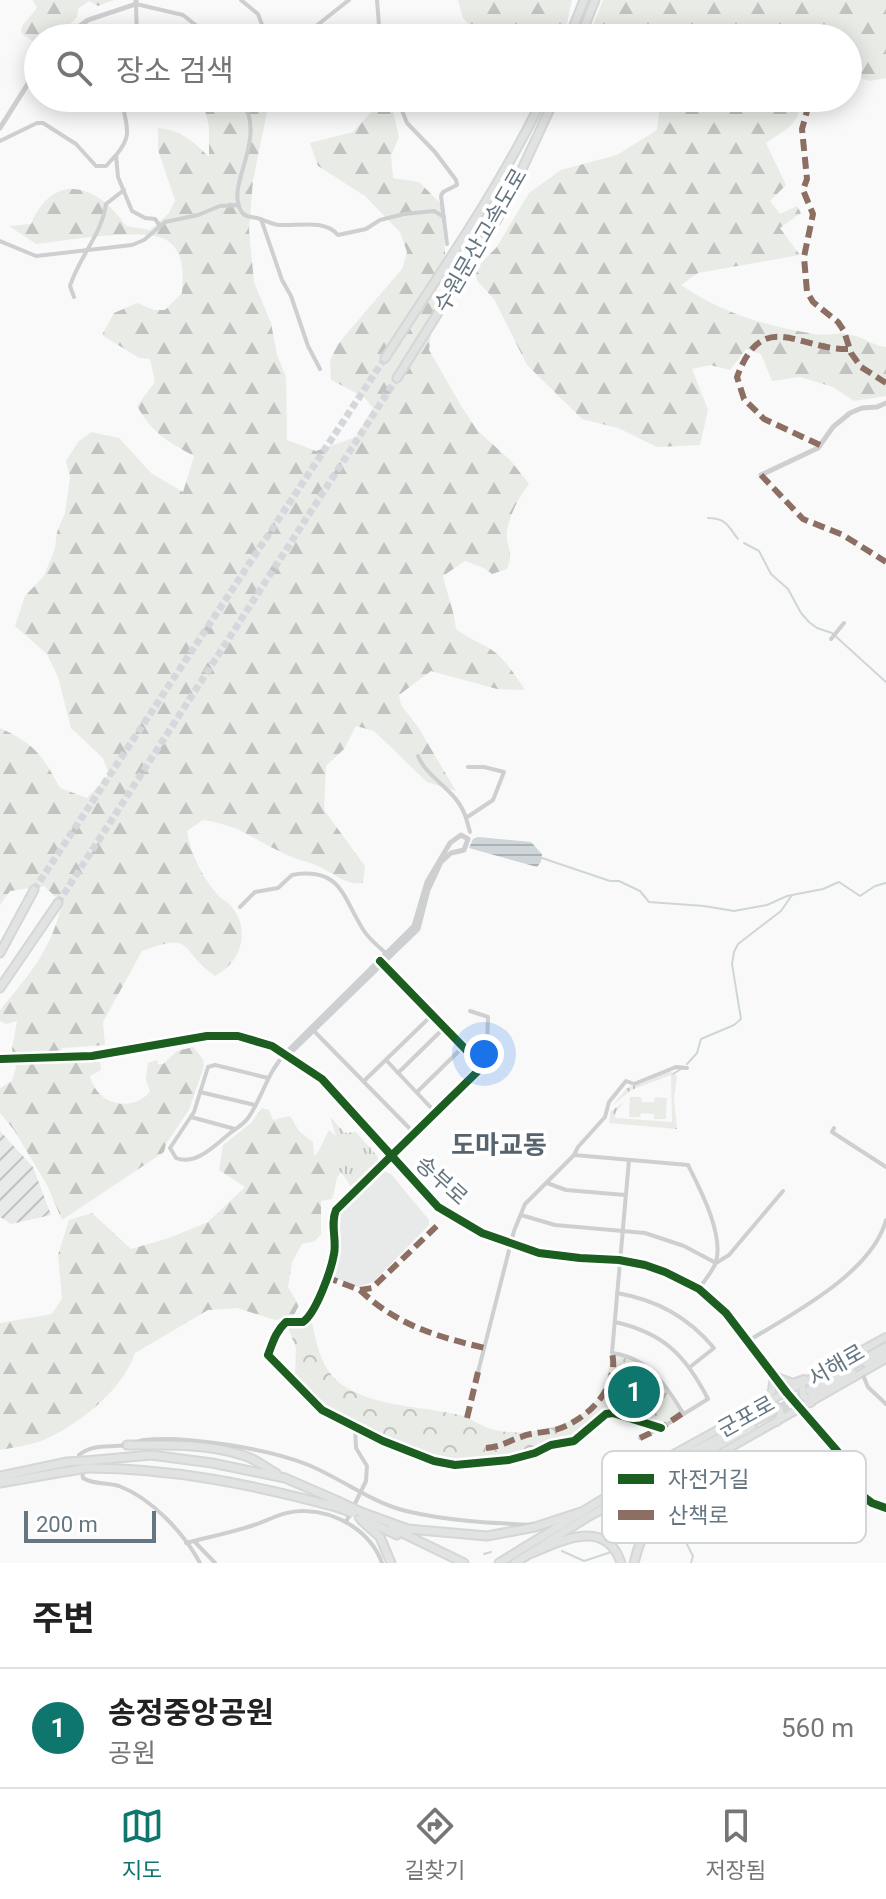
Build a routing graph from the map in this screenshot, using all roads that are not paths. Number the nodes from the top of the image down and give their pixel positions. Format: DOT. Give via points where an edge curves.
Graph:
graph roads {
  1 [pos="241,0"];
  2 [pos="349,0"];
  3 [pos="377,0"];
  4 [pos="584,0"];
  5 [pos="595,0"];
  6 [pos="136,2"];
  7 [pos="82,24"];
  8 [pos="137,24"];
  9 [pos="194,24"];
  10 [pos="262,24"];
  11 [pos="319,24"];
  12 [pos="379,24"];
  13 [pos="575,24"];
  14 [pos="586,24"];
  15 [pos="24,90"];
  16 [pos="124,112"];
  17 [pos="248,112"];
  18 [pos="403,112"];
  19 [pos="536,112"];
  20 [pos="549,112"];
  21 [pos="0,128"];
  22 [pos="0,141"];
  23 [pos="116,155"];
  24 [pos="124,190"];
  25 [pos="239,205"];
  26 [pos="444,217"];
  27 [pos="261,219"];
  28 [pos="160,227"];
  29 [pos="0,241"];
  30 [pos="447,244"];
  31 [pos="86,250"];
  32 [pos="74,297"];
  33 [pos="385,358"];
  34 [pos="320,369"];
  35 [pos="397,378"];
  36 [pos="886,403"];
  37 [pos="761,475"];
  38 [pos="844,623"];
  39 [pos="831,639"];
  40 [pos="418,756"];
  41 [pos="468,767"];
  42 [pos="466,818"];
  43 [pos="470,832"];
  44 [pos="34,890"];
  45 [pos="58,903"];
  46 [pos="240,907"];
  47 [pos="0,953"];
  48 [pos="387,954"];
  49 [pos="381,962"];
  50 [pos="0,988"];
  51 [pos="470,1011"];
  52 [pos="432,1015"];
  53 [pos="444,1028"];
  54 [pos="312,1029"];
  55 [pos="463,1047"];
  56 [pos="287,1054"];
  57 [pos="62,1057"];
  58 [pos="9,1058"];
  59 [pos="0,1059"];
  60 [pos="475,1059"];
  61 [pos="386,1060"];
  62 [pos="687,1068"];
  63 [pos="398,1073"];
  64 [pos="268,1078"];
  65 [pos="364,1081"];
  66 [pos="200,1092"];
  67 [pos="417,1092"];
  68 [pos="255,1105"];
  69 [pos="436,1113"];
  70 [pos="191,1117"];
  71 [pos="834,1128"];
  72 [pos="235,1129"];
  73 [pos="415,1134"];
  74 [pos="574,1155"];
  75 [pos="391,1157"];
  76 [pos="631,1161"];
  77 [pos="886,1167"];
  78 [pos="547,1183"];
  79 [pos="783,1191"];
  80 [pos="625,1195"];
  81 [pos="521,1215"];
  82 [pos="886,1220"];
  83 [pos="622,1230"];
  84 [pos="511,1244"];
  85 [pos="619,1260"];
  86 [pos="716,1263"];
  87 [pos="699,1289"];
  88 [pos="617,1293"];
  89 [pos="615,1322"];
  90 [pos="886,1337"];
  91 [pos="748,1341"];
  92 [pos="886,1350"];
  93 [pos="886,1359"];
  94 [pos="844,1360"];
  95 [pos="690,1367"];
  96 [pos="478,1372"];
  97 [pos="862,1373"];
  98 [pos="774,1376"];
  99 [pos="802,1385"];
  100 [pos="787,1393"];
  101 [pos="811,1396"];
  102 [pos="886,1404"];
  103 [pos="801,1409"];
  104 [pos="771,1412"];
  105 [pos="683,1413"];
  106 [pos="355,1425"];
  107 [pos="661,1428"];
  108 [pos="640,1438"];
  109 [pos="127,1445"];
  110 [pos="694,1451"];
  111 [pos="706,1451"];
  112 [pos="720,1451"];
  113 [pos="837,1451"];
  114 [pos="86,1464"];
  115 [pos="68,1467"];
  116 [pos="0,1476"];
  117 [pos="285,1478"];
  118 [pos="0,1483"];
  119 [pos="359,1493"];
  120 [pos="866,1498"];
  121 [pos="602,1500"];
  122 [pos="337,1504"];
  123 [pos="886,1508"];
  124 [pos="602,1510"];
  125 [pos="584,1511"];
  126 [pos="357,1514"];
  127 [pos="346,1522"];
  128 [pos="541,1525"];
  129 [pos="602,1539"];
  130 [pos="194,1541"];
  131 [pos="186,1543"];
  132 [pos="608,1543"];
  133 [pos="640,1543"];
  134 [pos="532,1553"];
  135 [pos="459,1562"];
  136 [pos="200,1563"];
  137 [pos="215,1563"];
  138 [pos="382,1563"];
  139 [pos="391,1563"];
  140 [pos="499,1563"];
  141 [pos="515,1563"];
  142 [pos="621,1563"];
  143 [pos="634,1563"];
  1 -- 10 [label="street"];
  2 -- 11 [label="street"];
  3 -- 12 [label="street"];
  4 -- 13 [label="highway"];
  5 -- 14 [label="highway"];
  6 -- 7 [label="street"];
  6 -- 8 [label="street"];
  6 -- 9 [label="street" via="183,15"];
  15 -- 21 [label="street"];
  16 -- 23 [label="street" via="126,143"];
  17 -- 25 [label="street" via="250,146 238,184"];
  18 -- 26 [label="street" via="456,180 457,185 441,196"];
  19 -- 33 [label="highway, 수원문산고속도로" via="487,200"];
  20 -- 35 [label="highway, 수원문산고속도로" via="504,208"];
  22 -- 23 [label="street" via="43,123 76,144 96,166 106,166"];
  23 -- 24 [label="street"];
  24 -- 28 [label="street" via="132,211 155,219"];
  24 -- 31 [label="street" via="106,204"];
  25 -- 27 [label="street" via="246,216"];
  25 -- 28 [label="street" via="220,206"];
  26 -- 27 [label="street" via="434,211 404,214 338,235 333,228 300,222 276,225"];
  26 -- 30 [label="street"];
  27 -- 34 [label="street"];
  28 -- 31 [label="street" via="132,245"];
  29 -- 31 [label="street" via="36,256"];
  31 -- 32 [label="street" via="70,286"];
  36 -- 37 [label="street" via="850,413 818,448"];
  38 -- 39 [label="street"];
  40 -- 42 [label="street" via="456,798"];
  41 -- 42 [label="street" via="504,772 493,800"];
  42 -- 43 [label="street"];
  44 -- 47 [label="highway"];
  45 -- 50 [label="highway"];
  46 -- 48 [label="street" via="255,892 278,888 292,875 315,873 340,887 364,932"];
  48 -- 49 [label="street"];
  48 -- 49 [label="street" via="414,926 427,882 450,843 461,835 468,839 464,850 441,862 418,929"];
  49 -- 52 [label="street"];
  49 -- 54 [label="street"];
  51 -- 60 [label="street" via="488,1017 487,1046"];
  52 -- 53 [label="street"];
  52 -- 61 [label="street"];
  53 -- 55 [label="street"];
  53 -- 63 [label="street"];
  54 -- 56 [label="street"];
  54 -- 65 [label="street"];
  55 -- 60 [label="street"];
  55 -- 67 [label="street"];
  56 -- 57 [label="street, 송부로" via="238,1036 207,1036"];
  56 -- 64 [label="street"];
  56 -- 75 [label="street, 송부로" via="322,1079"];
  58 -- 59 [label="street"];
  60 -- 69 [label="street" via="478,1071"];
  61 -- 63 [label="street"];
  61 -- 65 [label="street"];
  62 -- 74 [label="street" via="676,1067 634,1084 626,1081"];
  63 -- 67 [label="street"];
  64 -- 66 [label="street" via="211,1065"];
  64 -- 68 [label="street"];
  65 -- 73 [label="street"];
  66 -- 68 [label="street"];
  66 -- 70 [label="street"];
  67 -- 69 [label="street"];
  68 -- 72 [label="street"];
  69 -- 73 [label="street"];
  70 -- 72 [label="street"];
  70 -- 72 [label="street" via="170,1148 178,1160 214,1150"];
  71 -- 77 [label="street" via="832,1132"];
  73 -- 75 [label="street"];
  74 -- 76 [label="street"];
  74 -- 78 [label="street"];
  75 -- 84 [label="street, 송부로" via="438,1207"];
  75 -- 106 [label="street" via="335,1213 334,1253 313,1312 303,1322 282,1325 268,1355 322,1410"];
  76 -- 80 [label="street"];
  76 -- 86 [label="street" via="688,1165 710,1214"];
  78 -- 80 [label="street" via="566,1190"];
  78 -- 81 [label="street"];
  79 -- 86 [label="street" via="729,1255"];
  80 -- 83 [label="street"];
  81 -- 83 [label="street" via="555,1225"];
  81 -- 84 [label="street"];
  82 -- 91 [label="street" via="865,1257 835,1284 807,1308"];
  83 -- 85 [label="street"];
  83 -- 86 [label="street" via="667,1239"];
  84 -- 85 [label="street, 송부로" via="539,1253"];
  84 -- 96 [label="street"];
  85 -- 87 [label="street, 송부로" via="665,1272"];
  85 -- 88 [label="street"];
  86 -- 87 [label="street"];
  87 -- 91 [label="street, 송부로"];
  88 -- 89 [label="street"];
  88 -- 95 [label="street" via="648,1300 696,1329 714,1348"];
  89 -- 95 [label="street" via="660,1338"];
  89 -- 105 [label="street" via="612,1353 651,1368"];
  90 -- 94 [label="main road, 서해로"];
  91 -- 98 [label="street, 송부로"];
  92 -- 101 [label="highway"];
  93 -- 97 [label="main road, 서해로"];
  94 -- 98 [label="main road" via="799,1382"];
  94 -- 99 [label="main road, 서해로"];
  95 -- 105 [label="street" via="708,1399"];
  97 -- 101 [label="main road, 서해로"];
  97 -- 102 [label="street"];
  98 -- 100 [label="street, 송부로"];
  98 -- 104 [label="main road"];
  99 -- 100 [label="main road, 서해로"];
  99 -- 101 [label="main road" via="803,1395"];
  100 -- 103 [label="street, 송부로"];
  100 -- 104 [label="main road, 군포로"];
  101 -- 103 [label="main road, 서해로"];
  103 -- 104 [label="main road, 군포로"];
  103 -- 113 [label="street"];
  104 -- 110 [label="highway"];
  104 -- 111 [label="highway"];
  104 -- 112 [label="main road, 군포로"];
  105 -- 107 [label="street"];
  106 -- 107 [label="street" via="434,1461 469,1465 509,1460 574,1441 606,1414"];
  106 -- 119 [label="street" via="356,1448 367,1466"];
  107 -- 108 [label="street"];
  109 -- 117 [label="highway" via="235,1453"];
  109 -- 119 [label="street" via="174,1440 244,1448 307,1465"];
  109 -- 131 [label="street" via="86,1449 79,1455 83,1478 118,1486 143,1499"];
  114 -- 115 [label="highway, bridge"];
  114 -- 117 [label="highway" via="151,1455"];
  114 -- 122 [label="highway" via="165,1470"];
  115 -- 116 [label="highway"];
  115 -- 118 [label="highway"];
  117 -- 122 [label="highway"];
  119 -- 127 [label="street"];
  119 -- 128 [label="street" via="403,1510 458,1521"];
  120 -- 123 [label="street"];
  121 -- 125 [label="highway"];
  122 -- 126 [label="highway, bridge"];
  124 -- 134 [label="highway, 군포로"];
  125 -- 128 [label="highway"];
  125 -- 140 [label="highway"];
  126 -- 128 [label="highway" via="408,1529 487,1536"];
  126 -- 135 [label="highway"];
  126 -- 139 [label="highway" via="380,1537"];
  127 -- 130 [label="street" via="305,1511"];
  127 -- 138 [label="street" via="377,1549"];
  129 -- 134 [label="highway" via="572,1536"];
  130 -- 131 [label="street"];
  130 -- 137 [label="street"];
  131 -- 136 [label="street"];
  132 -- 142 [label="highway"];
  133 -- 143 [label="highway"];
  134 -- 141 [label="highway, 군포로"];
}
